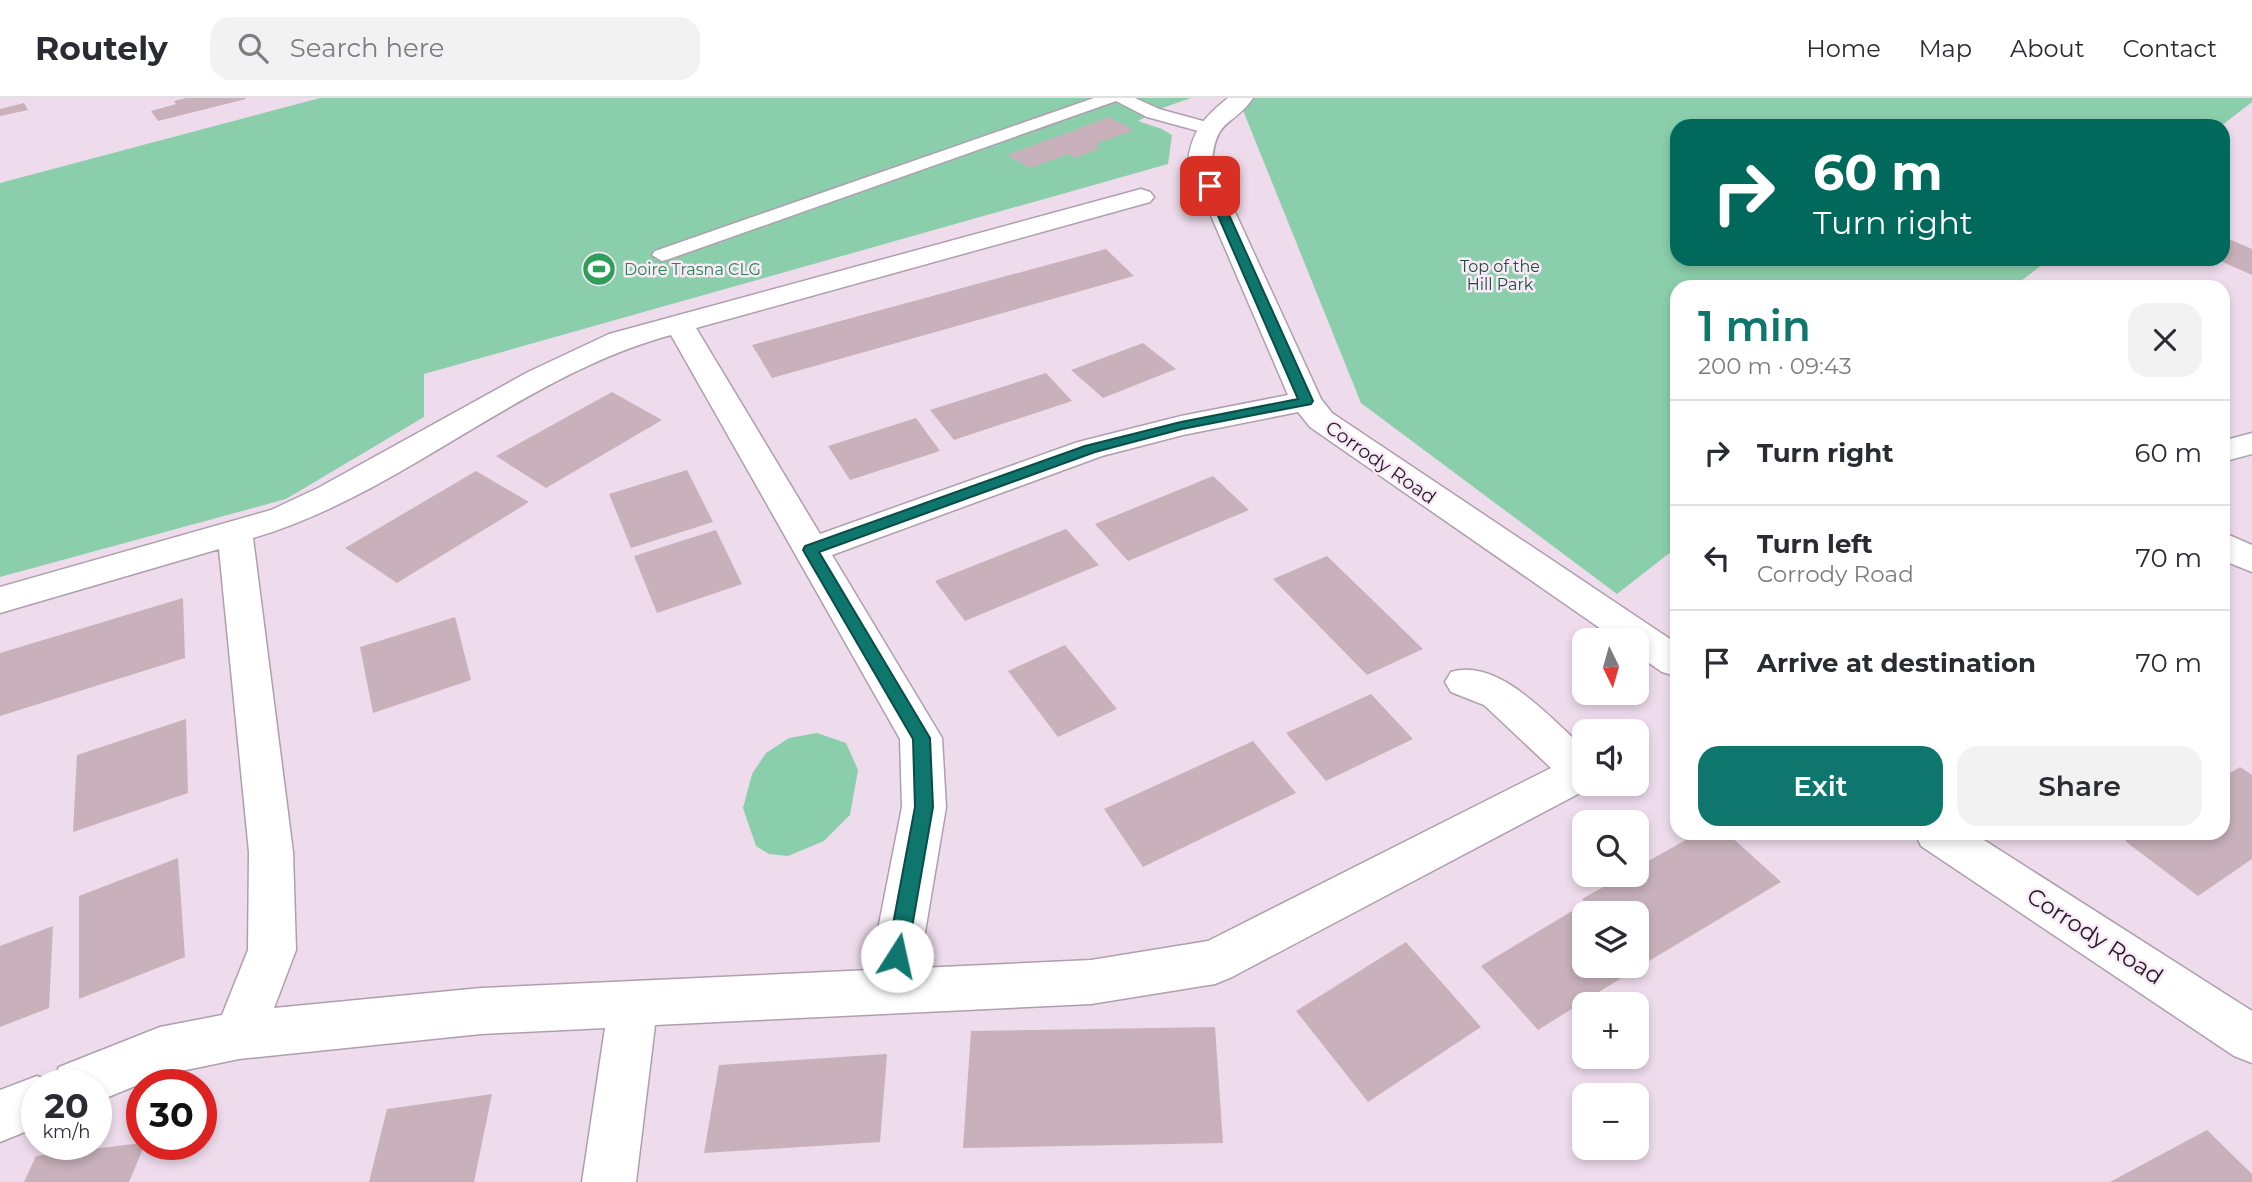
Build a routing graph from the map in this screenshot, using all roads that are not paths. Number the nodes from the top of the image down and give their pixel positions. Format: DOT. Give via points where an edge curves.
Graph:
graph roads {
  1 [pos="1110,98"];
  2 [pos="1122,98"];
  3 [pos="1242,98"];
  4 [pos="1208,128"];
  5 [pos="1141,197"];
  6 [pos="1090,211"];
  7 [pos="1114,233"];
  8 [pos="662,255"];
  9 [pos="678,324"];
  10 [pos="1306,401"];
  11 [pos="2252,443"];
  12 [pos="2230,450"];
  13 [pos="235,533"];
  14 [pos="2230,548"];
  15 [pos="810,550"];
  16 [pos="2252,560"];
  17 [pos="0,600"];
  18 [pos="1670,658"];
  19 [pos="1465,682"];
  20 [pos="1572,762"];
  21 [pos="1572,778"];
  22 [pos="1948,840"];
  23 [pos="891,990"];
  24 [pos="633,1003"];
  25 [pos="239,1035"];
  26 [pos="2252,1039"];
  27 [pos="112,1071"];
  28 [pos="21,1107"];
  29 [pos="0,1116"];
  30 [pos="609,1182"];
  1 -- 8 [label="lane"];
  2 -- 4 [label="lane" via="1153,113"];
  3 -- 4 [label="street"];
  4 -- 10 [label="street, Corrody Road" via="1200,163"];
  5 -- 6 [label="street"];
  6 -- 7 [label="street"];
  6 -- 9 [label="street"];
  9 -- 13 [label="street" via="619,340 539,379 330,496 284,518"];
  9 -- 15 [label="street"];
  10 -- 15 [label="street" via="1090,449"];
  10 -- 18 [label="street, Corrody Road" via="1321,420"];
  11 -- 12 [label="street"];
  13 -- 17 [label="street"];
  13 -- 25 [label="street" via="271,852 272,938 272,950"];
  14 -- 16 [label="street"];
  15 -- 23 [label="street" via="921,738 924,807"];
  19 -- 20 [label="street" via="1498,694"];
  21 -- 23 [label="street" via="1214,961 1091,982"];
  22 -- 26 [label="street, Corrody Road"];
  23 -- 24 [label="street"];
  24 -- 25 [label="street" via="481,1011"];
  24 -- 30 [label="street"];
  25 -- 27 [label="street" via="160,1051"];
  28 -- 29 [label="street"];
}
